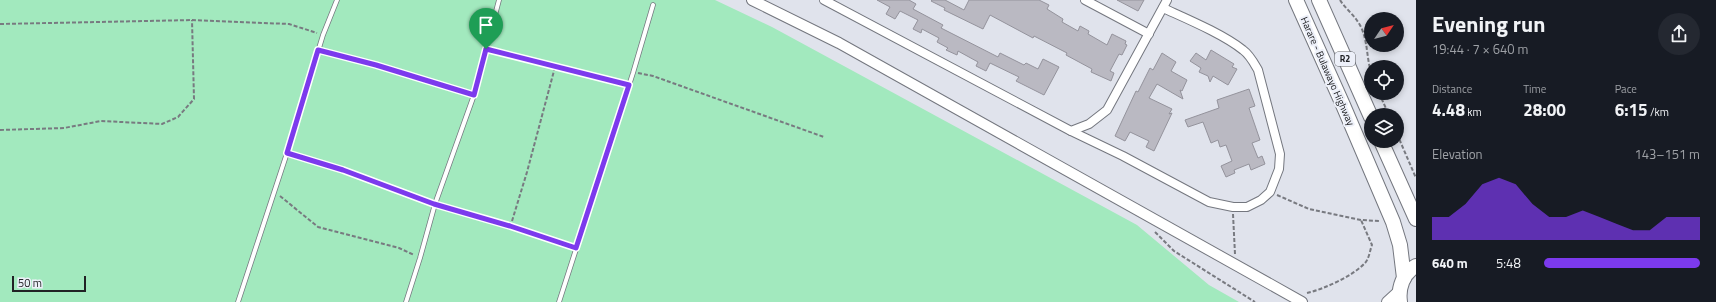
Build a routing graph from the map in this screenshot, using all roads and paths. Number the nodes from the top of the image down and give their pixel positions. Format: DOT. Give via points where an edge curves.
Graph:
graph roads {
  1 [pos="337,0"];
  2 [pos="499,0"];
  3 [pos="752,0"];
  4 [pos="824,0"];
  5 [pos="1085,0"];
  6 [pos="1296,0"];
  7 [pos="1319,0"];
  8 [pos="1340,0"];
  9 [pos="1165,4"];
  10 [pos="653,5"];
  11 [pos="192,20"];
  12 [pos="0,24"];
  13 [pos="1149,34"];
  14 [pos="323,35"];
  15 [pos="486,49"];
  16 [pos="318,50"];
  17 [pos="1367,60"];
  18 [pos="555,67"];
  19 [pos="633,72"];
  20 [pos="629,85"];
  21 [pos="474,95"];
  22 [pos="1367,108"];
  23 [pos="0,130"];
  24 [pos="1071,131"];
  25 [pos="824,138"];
  26 [pos="1384,148"];
  27 [pos="1403,148"];
  28 [pos="287,153"];
  29 [pos="1416,178"];
  30 [pos="274,191"];
  31 [pos="1270,192"];
  32 [pos="434,204"];
  33 [pos="1233,207"];
  34 [pos="1147,215"];
  35 [pos="1361,220"];
  36 [pos="1416,220"];
  37 [pos="1393,222"];
  38 [pos="510,226"];
  39 [pos="576,248"];
  40 [pos="420,258"];
  41 [pos="1236,265"];
  42 [pos="1416,266"];
  43 [pos="1401,290"];
  44 [pos="1291,296"];
  45 [pos="238,302"];
  46 [pos="406,302"];
  47 [pos="559,302"];
  48 [pos="1255,302"];
  49 [pos="1302,302"];
  50 [pos="1387,302"];
  1 -- 14 [label="lane"];
  2 -- 15 [label="lane"];
  3 -- 34 [label="street" via="839,43"];
  4 -- 24 [label="street"];
  5 -- 13 [label="street"];
  6 -- 37 [label="highway, Harare - Bulawayo Highway / R2"];
  7 -- 22 [label="highway, Harare - Bulawayo Highway / R2"];
  8 -- 17 [label="path" via="1358,22 1364,34"];
  9 -- 13 [label="street"];
  9 -- 31 [label="street" via="1244,50 1258,70 1280,154 1279,169"];
  10 -- 19 [label="lane"];
  11 -- 12 [label="path"];
  11 -- 14 [label="path" via="290,24"];
  11 -- 23 [label="path" via="194,99 178,117 162,124 100,121 64,128"];
  13 -- 24 [label="street" via="1107,110 1089,124"];
  14 -- 16 [label="lane"];
  15 -- 18 [label="path"];
  15 -- 21 [label="lane"];
  16 -- 21 [label="path"];
  16 -- 28 [label="lane"];
  18 -- 20 [label="path"];
  18 -- 38 [label="path"];
  19 -- 20 [label="lane"];
  19 -- 25 [label="path" via="653,76"];
  20 -- 39 [label="lane"];
  21 -- 32 [label="lane"];
  24 -- 33 [label="street" via="1209,202"];
  26 -- 36 [label="highway"];
  27 -- 29 [label="path"];
  28 -- 30 [label="lane"];
  28 -- 32 [label="lane" via="343,170"];
  30 -- 40 [label="path" via="318,227 399,248"];
  30 -- 45 [label="lane"];
  31 -- 33 [label="street" via="1247,207"];
  31 -- 35 [label="path" via="1309,209"];
  32 -- 38 [label="lane"];
  32 -- 40 [label="lane"];
  33 -- 41 [label="path"];
  34 -- 41 [label="street"];
  34 -- 48 [label="path" via="1152,229 1174,251"];
  35 -- 37 [label="path"];
  35 -- 44 [label="path" via="1372,245 1366,262 1353,273 1324,287"];
  37 -- 43 [label="highway, Harare - Bulawayo Highway / R2" via="1400,245"];
  38 -- 39 [label="lane"];
  39 -- 47 [label="lane"];
  40 -- 46 [label="lane"];
  41 -- 44 [label="street"];
  42 -- 43 [label="highway" via="1412,268"];
  43 -- 50 [label="street"];
  44 -- 49 [label="street"];
}
